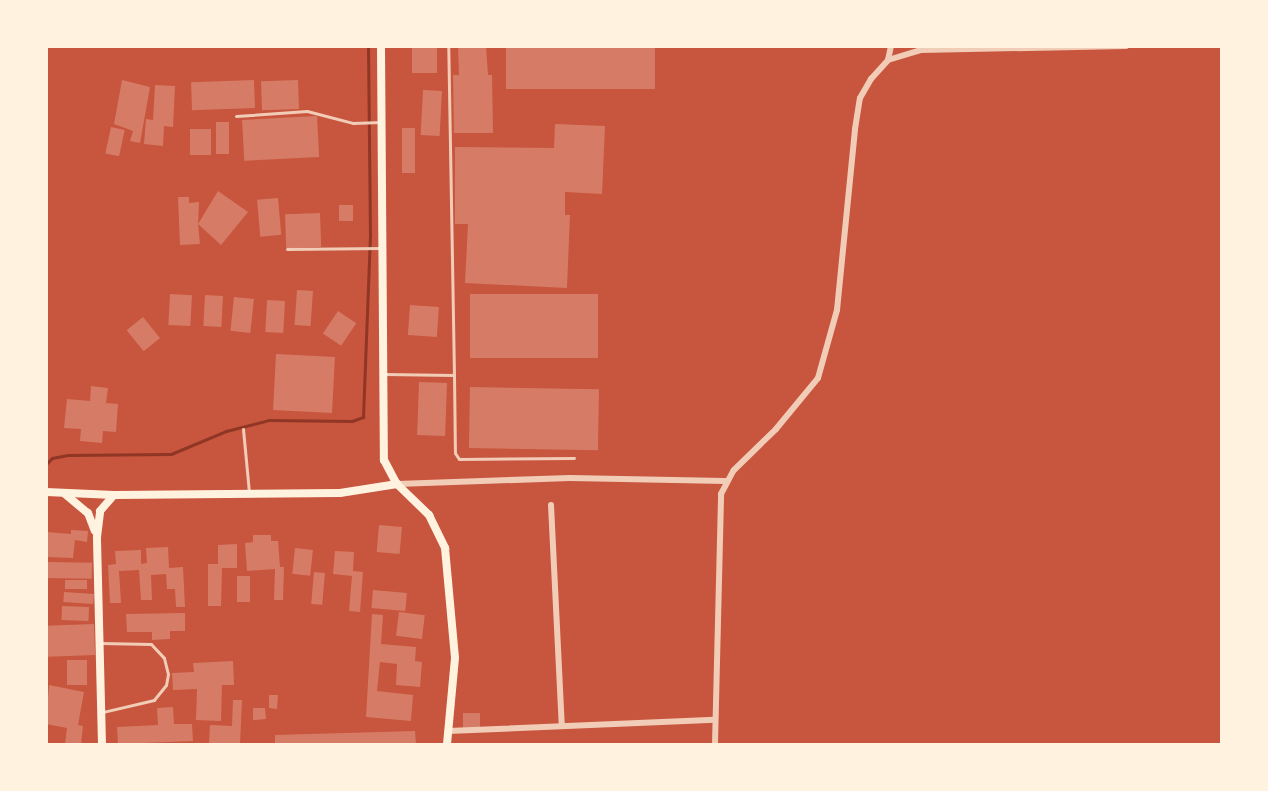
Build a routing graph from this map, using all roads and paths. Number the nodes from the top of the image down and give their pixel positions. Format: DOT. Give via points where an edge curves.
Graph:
graph roads {
  1 [pos="381,46"];
  2 [pos="448,46"];
  3 [pos="891,46"];
  4 [pos="1126,46"];
  5 [pos="888,60"];
  6 [pos="236,116"];
  7 [pos="383,122"];
  8 [pos="383,248"];
  9 [pos="287,249"];
  10 [pos="382,374"];
  11 [pos="454,375"];
  12 [pos="243,429"];
  13 [pos="574,458"];
  14 [pos="725,481"];
  15 [pos="397,484"];
  16 [pos="49,492"];
  17 [pos="63,493"];
  18 [pos="249,494"];
  19 [pos="114,495"];
  20 [pos="551,505"];
  21 [pos="97,537"];
  22 [pos="99,643"];
  23 [pos="101,712"];
  24 [pos="715,720"];
  25 [pos="562,726"];
  26 [pos="448,731"];
  27 [pos="102,744"];
  28 [pos="447,744"];
  29 [pos="715,744"];
  1 -- 7 [label="main road"];
  2 -- 11 [label="lane"];
  3 -- 5 [label="street"];
  4 -- 5 [label="street" via="920,50"];
  5 -- 14 [label="street" via="860,98 837,309 818,378 776,429"];
  6 -- 7 [label="lane" via="307,111 353,123"];
  7 -- 8 [label="main road"];
  8 -- 9 [label="lane"];
  8 -- 10 [label="main road"];
  10 -- 11 [label="lane"];
  10 -- 15 [label="main road" via="384,460"];
  11 -- 13 [label="lane" via="455,453 459,459"];
  12 -- 18 [label="lane"];
  14 -- 15 [label="street" via="570,478"];
  14 -- 24 [label="street" via="718,524"];
  15 -- 18 [label="main road" via="340,493"];
  15 -- 26 [label="main road" via="429,515 446,548 455,658"];
  16 -- 17 [label="main road"];
  17 -- 19 [label="main road"];
  17 -- 21 [label="main road" via="88,513"];
  18 -- 19 [label="main road"];
  19 -- 21 [label="main road" via="100,511"];
  20 -- 25 [label="street"];
  21 -- 22 [label="main road"];
  22 -- 23 [label="main road"];
  22 -- 23 [label="lane" via="151,644 164,658 168,674 161,695 154,700"];
  23 -- 27 [label="main road"];
  24 -- 25 [label="street"];
  24 -- 29 [label="street"];
  25 -- 26 [label="street"];
  26 -- 28 [label="main road"];
}
